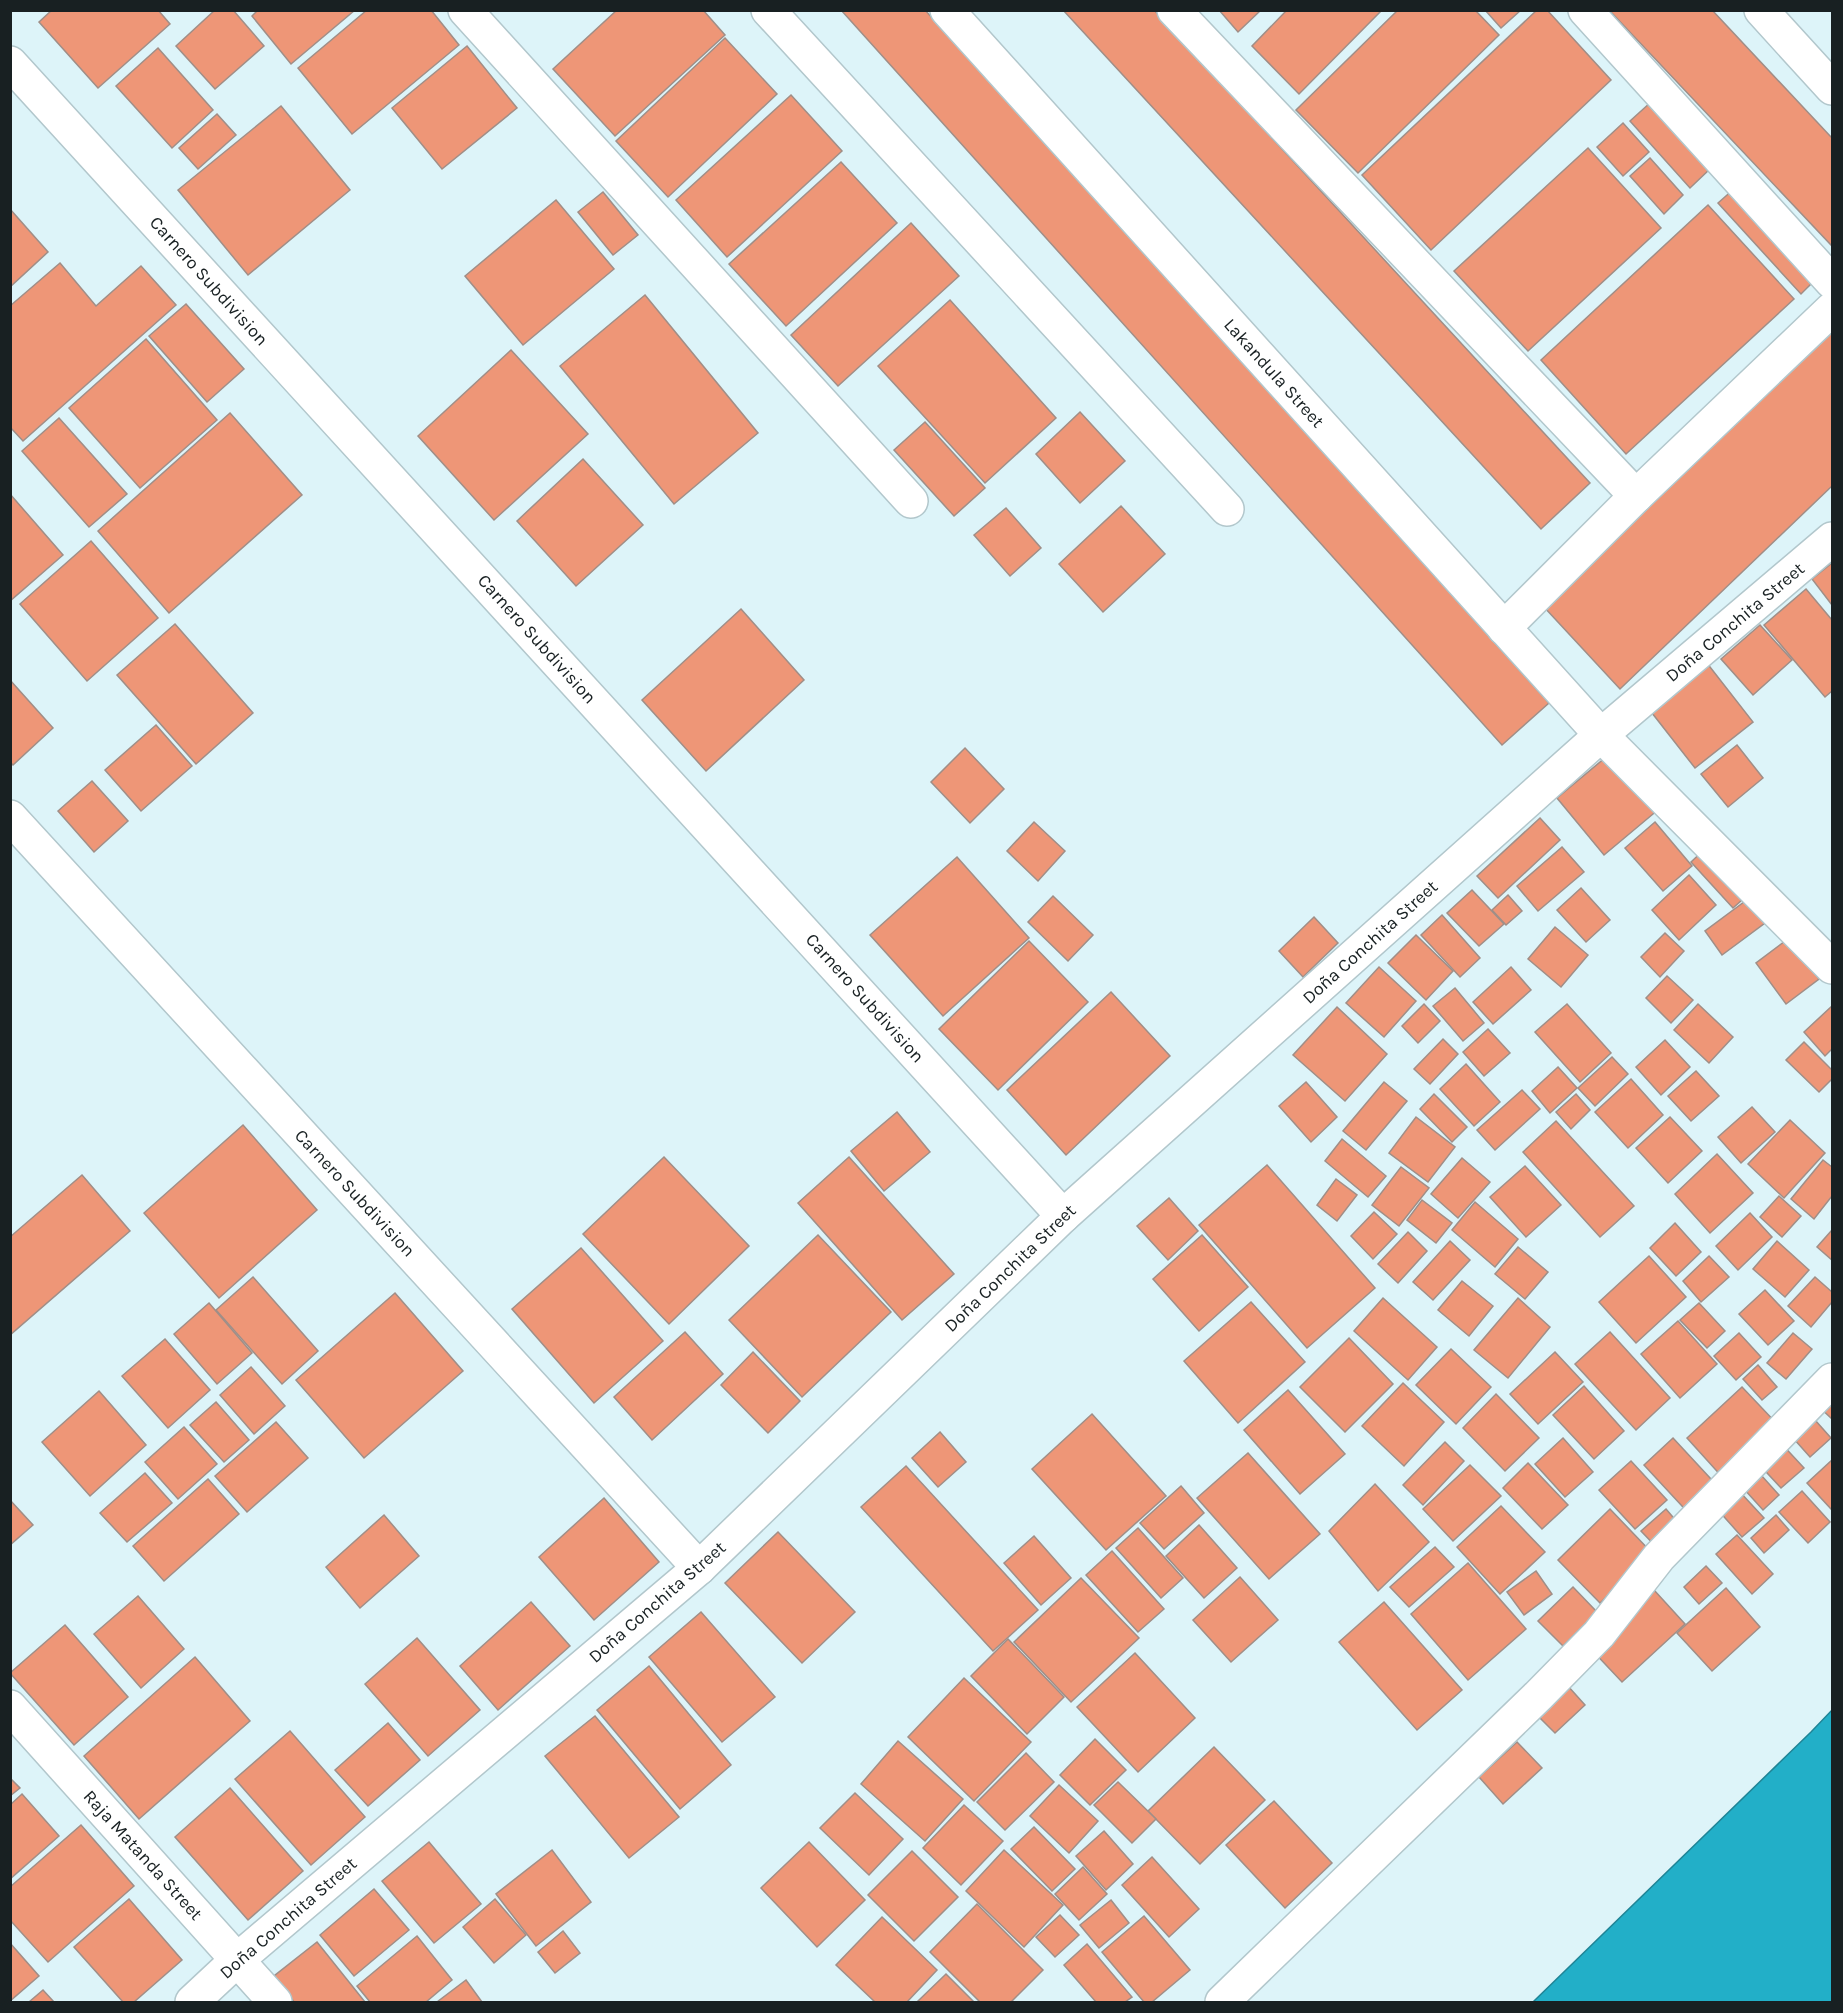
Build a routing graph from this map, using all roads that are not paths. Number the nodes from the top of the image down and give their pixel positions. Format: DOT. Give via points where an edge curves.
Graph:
graph roads {
  1 [pos="465,10"];
  2 [pos="768,10"];
  3 [pos="947,10"];
  4 [pos="1174,10"];
  5 [pos="1585,10"];
  6 [pos="1761,10"];
  7 [pos="10,63"];
  8 [pos="1833,88"];
  9 [pos="1833,282"];
  10 [pos="1833,309"];
  11 [pos="1636,496"];
  12 [pos="911,501"];
  13 [pos="1227,509"];
  14 [pos="1833,540"];
  15 [pos="1504,628"];
  16 [pos="1601,735"];
  17 [pos="10,817"];
  18 [pos="1833,968"];
  19 [pos="1063,1216"];
  20 [pos="1833,1380"];
  21 [pos="699,1568"];
  22 [pos="10,1707"];
  23 [pos="237,1960"];
  24 [pos="192,2002"];
  25 [pos="275,2002"];
  26 [pos="1222,2002"];
  1 -- 12 [label="street"];
  2 -- 13 [label="street"];
  3 -- 15 [label="street, Lakandula Street"];
  4 -- 11 [label="street"];
  5 -- 9 [label="street"];
  6 -- 8 [label="street"];
  7 -- 19 [label="street, Carnero Subdivision"];
  10 -- 11 [label="street"];
  11 -- 15 [label="street"];
  14 -- 16 [label="street, Doña Conchita Street"];
  15 -- 16 [label="street, Lakandula Street"];
  16 -- 18 [label="street, Lakandula Street"];
  16 -- 19 [label="street, Doña Conchita Street"];
  17 -- 21 [label="street, Carnero Subdivision"];
  19 -- 21 [label="street, Doña Conchita Street"];
  20 -- 26 [label="street" via="1659,1557 1599,1634"];
  21 -- 23 [label="street, Doña Conchita Street"];
  22 -- 23 [label="street, Raja Matanda Street"];
  23 -- 24 [label="street, Doña Conchita Street"];
  23 -- 25 [label="street, Raja Matanda Street"];
}
